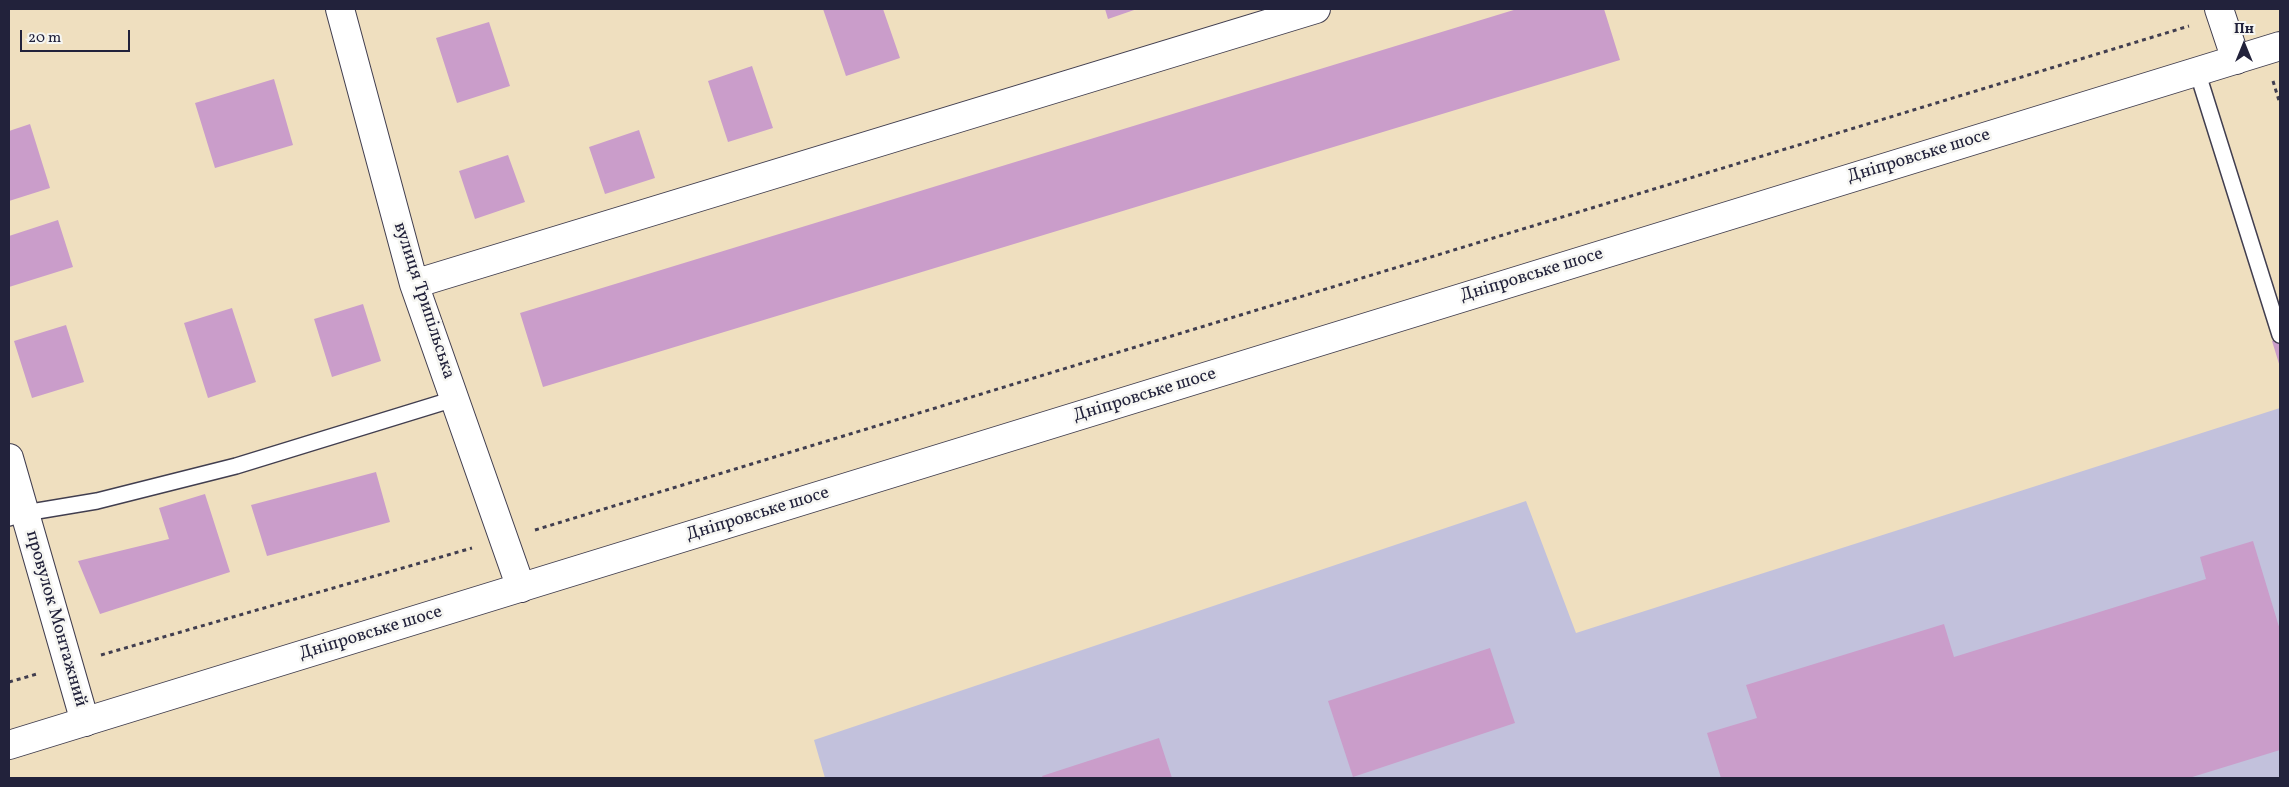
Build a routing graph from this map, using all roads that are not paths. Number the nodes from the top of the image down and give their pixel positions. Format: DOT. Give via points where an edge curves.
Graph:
graph roads {
  1 [pos="340,9"];
  2 [pos="1316,9"];
  3 [pos="2220,12"];
  4 [pos="2280,46"];
  5 [pos="2236,60"];
  6 [pos="2197,71"];
  7 [pos="414,284"];
  8 [pos="2280,335"];
  9 [pos="454,399"];
  10 [pos="9,458"];
  11 [pos="17,516"];
  12 [pos="521,588"];
  13 [pos="85,722"];
  14 [pos="9,745"];
  1 -- 7 [label="street, вулиця Трипільська"];
  2 -- 7 [label="street"];
  3 -- 5 [label="street"];
  4 -- 5 [label="street, Дніпровське шосе"];
  5 -- 6 [label="street, Дніпровське шосе"];
  6 -- 8 [label="lane"];
  6 -- 12 [label="street, Дніпровське шосе"];
  7 -- 9 [label="street, вулиця Трипільська"];
  9 -- 11 [label="lane" via="236,466"];
  9 -- 12 [label="street, вулиця Трипільська"];
  10 -- 11 [label="street, провулок Монтажний"];
  11 -- 13 [label="street, провулок Монтажний"];
  12 -- 13 [label="street, Дніпровське шосе"];
  13 -- 14 [label="street, Дніпровське шосе"];
}
